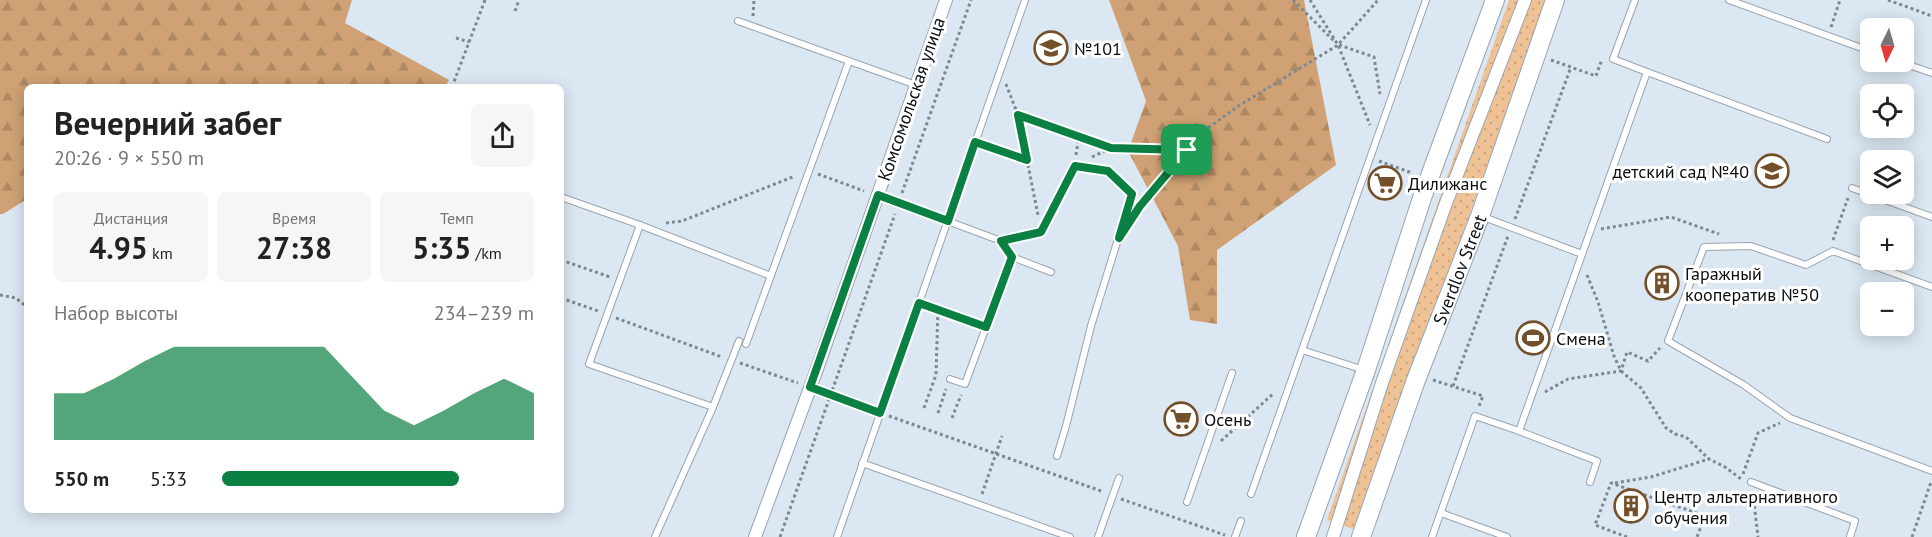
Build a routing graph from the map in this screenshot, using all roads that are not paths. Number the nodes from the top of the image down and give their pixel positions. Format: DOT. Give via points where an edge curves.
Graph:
graph roads {
  1 [pos="946,0"];
  2 [pos="1025,0"];
  3 [pos="1426,0"];
  4 [pos="1495,0"];
  5 [pos="1525,0"];
  6 [pos="1555,0"];
  7 [pos="1635,0"];
  8 [pos="1729,0"];
  9 [pos="738,21"];
  10 [pos="1860,47"];
  11 [pos="849,61"];
  12 [pos="1914,67"];
  13 [pos="1647,72"];
  14 [pos="1932,73"];
  15 [pos="916,85"];
  16 [pos="1827,139"];
  17 [pos="1852,188"];
  18 [pos="878,195"];
  19 [pos="564,198"];
  20 [pos="1480,216"];
  21 [pos="1932,217"];
  22 [pos="948,221"];
  23 [pos="640,225"];
  24 [pos="1001,241"];
  25 [pos="1582,254"];
  26 [pos="1012,257"];
  27 [pos="1051,272"];
  28 [pos="771,276"];
  29 [pos="1932,287"];
  30 [pos="738,341"];
  31 [pos="746,344"];
  32 [pos="1302,350"];
  33 [pos="1366,370"];
  34 [pos="1232,373"];
  35 [pos="948,382"];
  36 [pos="714,407"];
  37 [pos="1519,431"];
  38 [pos="1057,456"];
  39 [pos="862,463"];
  40 [pos="1932,471"];
  41 [pos="1119,478"];
  42 [pos="1590,482"];
  43 [pos="1751,482"];
  44 [pos="1251,494"];
  45 [pos="1186,502"];
  46 [pos="1441,513"];
  47 [pos="1241,521"];
  48 [pos="655,537"];
  49 [pos="755,537"];
  50 [pos="837,537"];
  51 [pos="1070,537"];
  52 [pos="1098,537"];
  53 [pos="1235,537"];
  54 [pos="1306,537"];
  55 [pos="1334,537"];
  56 [pos="1361,537"];
  57 [pos="1432,537"];
  58 [pos="1507,537"];
  59 [pos="1850,537"];
  1 -- 15 [label="street, Комсомольская улица"];
  2 -- 22 [label="lane"];
  3 -- 32 [label="lane"];
  4 -- 33 [label="street" via="1423,195"];
  5 -- 55 [label="street" via="1446,203 1382,383"];
  6 -- 20 [label="street, Sverdlov Street"];
  7 -- 13 [label="lane" via="1613,59"];
  8 -- 10 [label="lane"];
  9 -- 11 [label="lane"];
  11 -- 15 [label="lane"];
  11 -- 28 [label="lane"];
  12 -- 14 [label="lane"];
  13 -- 16 [label="lane"];
  13 -- 25 [label="lane"];
  15 -- 18 [label="street, Комсомольская улица"];
  17 -- 21 [label="lane"];
  18 -- 22 [label="lane"];
  18 -- 49 [label="street, Комсомольская улица"];
  19 -- 23 [label="lane"];
  20 -- 25 [label="lane"];
  20 -- 56 [label="street, Sverdlov Street" via="1416,380"];
  22 -- 24 [label="lane"];
  22 -- 39 [label="lane"];
  23 -- 28 [label="lane"];
  23 -- 36 [label="lane" via="589,364"];
  24 -- 26 [label="lane"];
  24 -- 38 [label="lane" via="1041,232 1075,166 1108,171 1132,194 1091,326"];
  25 -- 37 [label="lane"];
  26 -- 27 [label="lane"];
  26 -- 35 [label="lane" via="965,384"];
  28 -- 31 [label="lane"];
  29 -- 40 [label="lane" via="1833,251 1806,265 1751,246 1704,247 1668,341 1790,418"];
  30 -- 36 [label="lane"];
  32 -- 33 [label="lane"];
  32 -- 44 [label="lane"];
  33 -- 54 [label="street"];
  34 -- 45 [label="lane"];
  36 -- 48 [label="lane"];
  37 -- 42 [label="lane" via="1597,461"];
  37 -- 46 [label="lane" via="1475,416"];
  39 -- 50 [label="lane"];
  39 -- 51 [label="lane"];
  41 -- 52 [label="lane"];
  43 -- 59 [label="lane" via="1855,521"];
  46 -- 57 [label="lane"];
  46 -- 58 [label="lane"];
  47 -- 53 [label="lane"];
}
